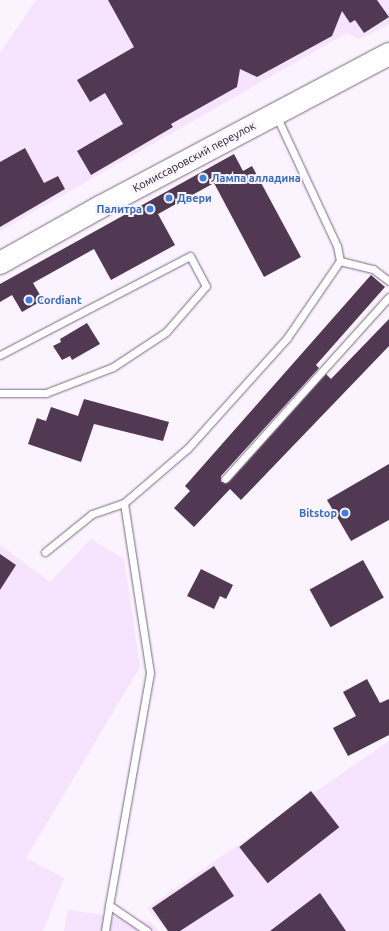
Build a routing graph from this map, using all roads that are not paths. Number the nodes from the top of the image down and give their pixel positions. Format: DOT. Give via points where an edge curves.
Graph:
graph roads {
  1 [pos="389,54"];
  2 [pos="275,113"];
  3 [pos="340,261"];
  4 [pos="0,263"];
  5 [pos="389,281"];
  6 [pos="389,297"];
  7 [pos="0,355"];
  8 [pos="0,394"];
  9 [pos="225,479"];
  10 [pos="124,503"];
  11 [pos="45,552"];
  12 [pos="109,905"];
  13 [pos="105,931"];
  14 [pos="147,931"];
  1 -- 2 [label="main road, Комиссаровский переулок"];
  2 -- 3 [label="lane" via="337,246"];
  2 -- 4 [label="main road, Комиссаровский переулок"];
  3 -- 5 [label="lane" via="373,268"];
  3 -- 10 [label="lane" via="287,338 194,442"];
  6 -- 9 [label="lane"];
  7 -- 8 [label="lane" via="190,256 206,286 166,332 113,367 46,393"];
  10 -- 11 [label="lane" via="92,514"];
  10 -- 12 [label="lane" via="150,673"];
  12 -- 13 [label="lane"];
  12 -- 14 [label="lane"];
}
